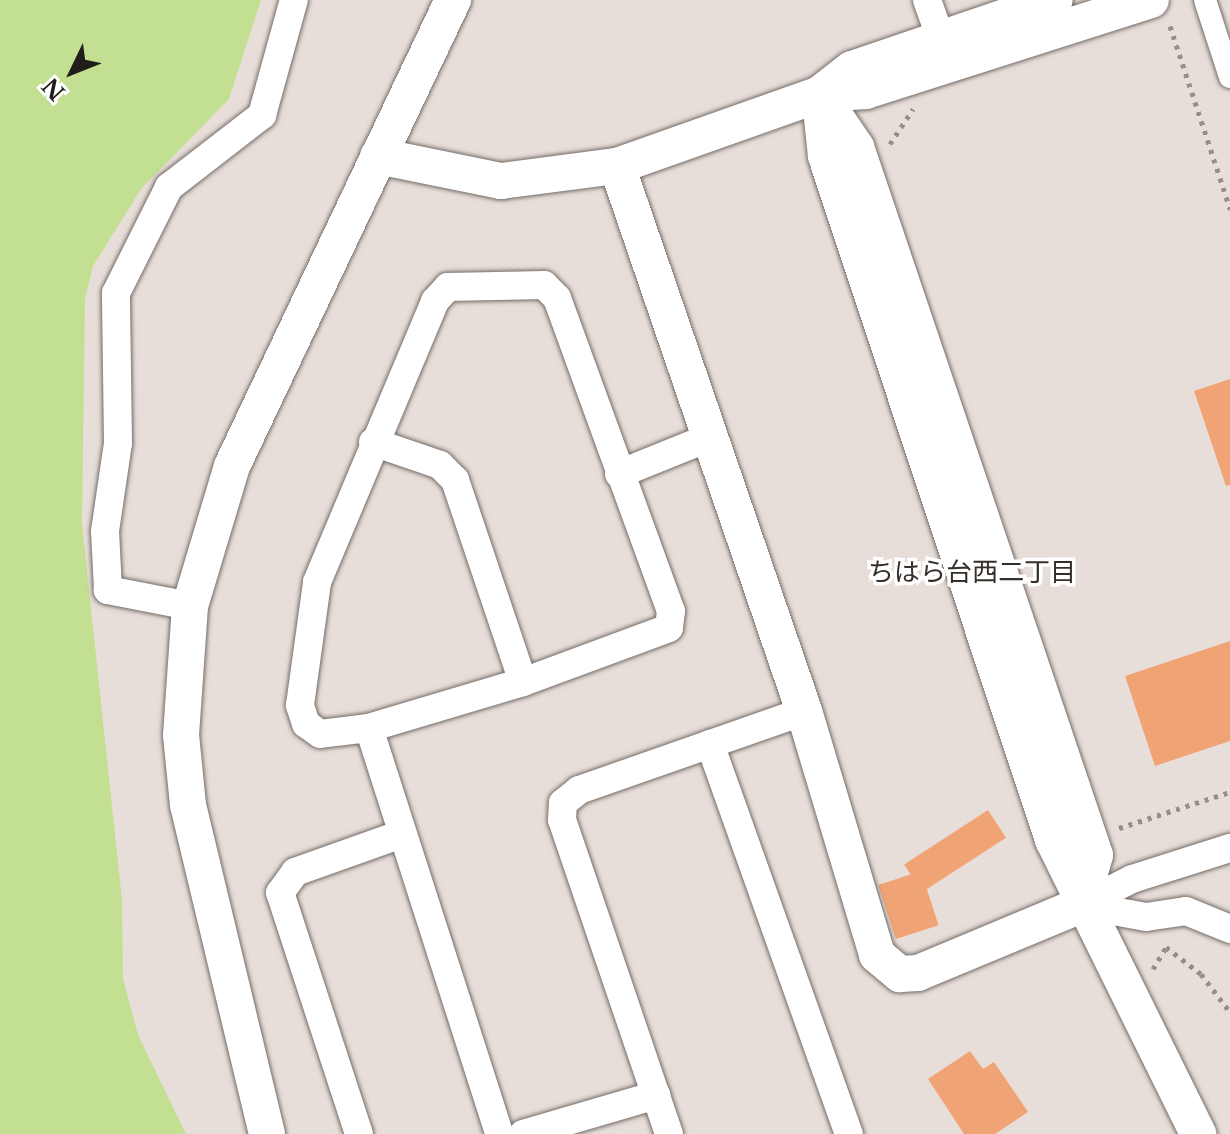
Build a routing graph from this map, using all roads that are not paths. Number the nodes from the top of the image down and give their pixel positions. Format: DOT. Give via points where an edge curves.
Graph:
graph roads {
  1 [pos="294,0"];
  2 [pos="453,0"];
  3 [pos="927,0"];
  4 [pos="1055,0"];
  5 [pos="1205,0"];
  6 [pos="1159,19"];
  7 [pos="941,39"];
  8 [pos="1230,77"];
  9 [pos="820,94"];
  10 [pos="378,156"];
  11 [pos="617,166"];
  12 [pos="708,438"];
  13 [pos="373,442"];
  14 [pos="619,474"];
  15 [pos="190,606"];
  16 [pos="523,682"];
  17 [pos="804,711"];
  18 [pos="369,728"];
  19 [pos="710,744"];
  20 [pos="402,834"];
  21 [pos="1230,848"];
  22 [pos="1081,905"];
  23 [pos="1230,929"];
  24 [pos="656,1095"];
  25 [pos="1192,1123"];
  26 [pos="267,1134"];
  27 [pos="359,1134"];
  28 [pos="499,1134"];
  29 [pos="523,1134"];
  30 [pos="669,1134"];
  31 [pos="849,1134"];
  1 -- 15 [label="street" via="262,115 169,187 116,293 118,443 105,531 108,590"];
  2 -- 10 [label="street"];
  3 -- 7 [label="street"];
  4 -- 7 [label="street"];
  5 -- 8 [label="street, bridge"];
  6 -- 9 [label="street" via="866,91"];
  7 -- 9 [label="street" via="852,69"];
  9 -- 11 [label="street"];
  9 -- 22 [label="street" via="826,156 1053,840"];
  10 -- 11 [label="street" via="501,181"];
  10 -- 15 [label="street" via="232,466"];
  11 -- 12 [label="street"];
  12 -- 14 [label="street"];
  12 -- 17 [label="street"];
  13 -- 14 [label="street" via="435,301 448,287 544,285 557,298"];
  13 -- 16 [label="street" via="440,465 455,480"];
  13 -- 18 [label="street" via="317,582 300,705 306,724 320,734"];
  14 -- 16 [label="street" via="671,611 669,628"];
  15 -- 26 [label="street" via="181,735 188,805"];
  16 -- 18 [label="street"];
  17 -- 19 [label="street"];
  17 -- 22 [label="street" via="885,967 918,973"];
  18 -- 20 [label="street"];
  19 -- 24 [label="street" via="579,790 563,803 562,820"];
  19 -- 31 [label="street"];
  20 -- 27 [label="street" via="295,872 280,893"];
  20 -- 28 [label="street"];
  21 -- 22 [label="street" via="1132,879"];
  22 -- 23 [label="street" via="1146,917 1186,911"];
  22 -- 25 [label="street"];
  24 -- 29 [label="street"];
  24 -- 30 [label="street"];
}
